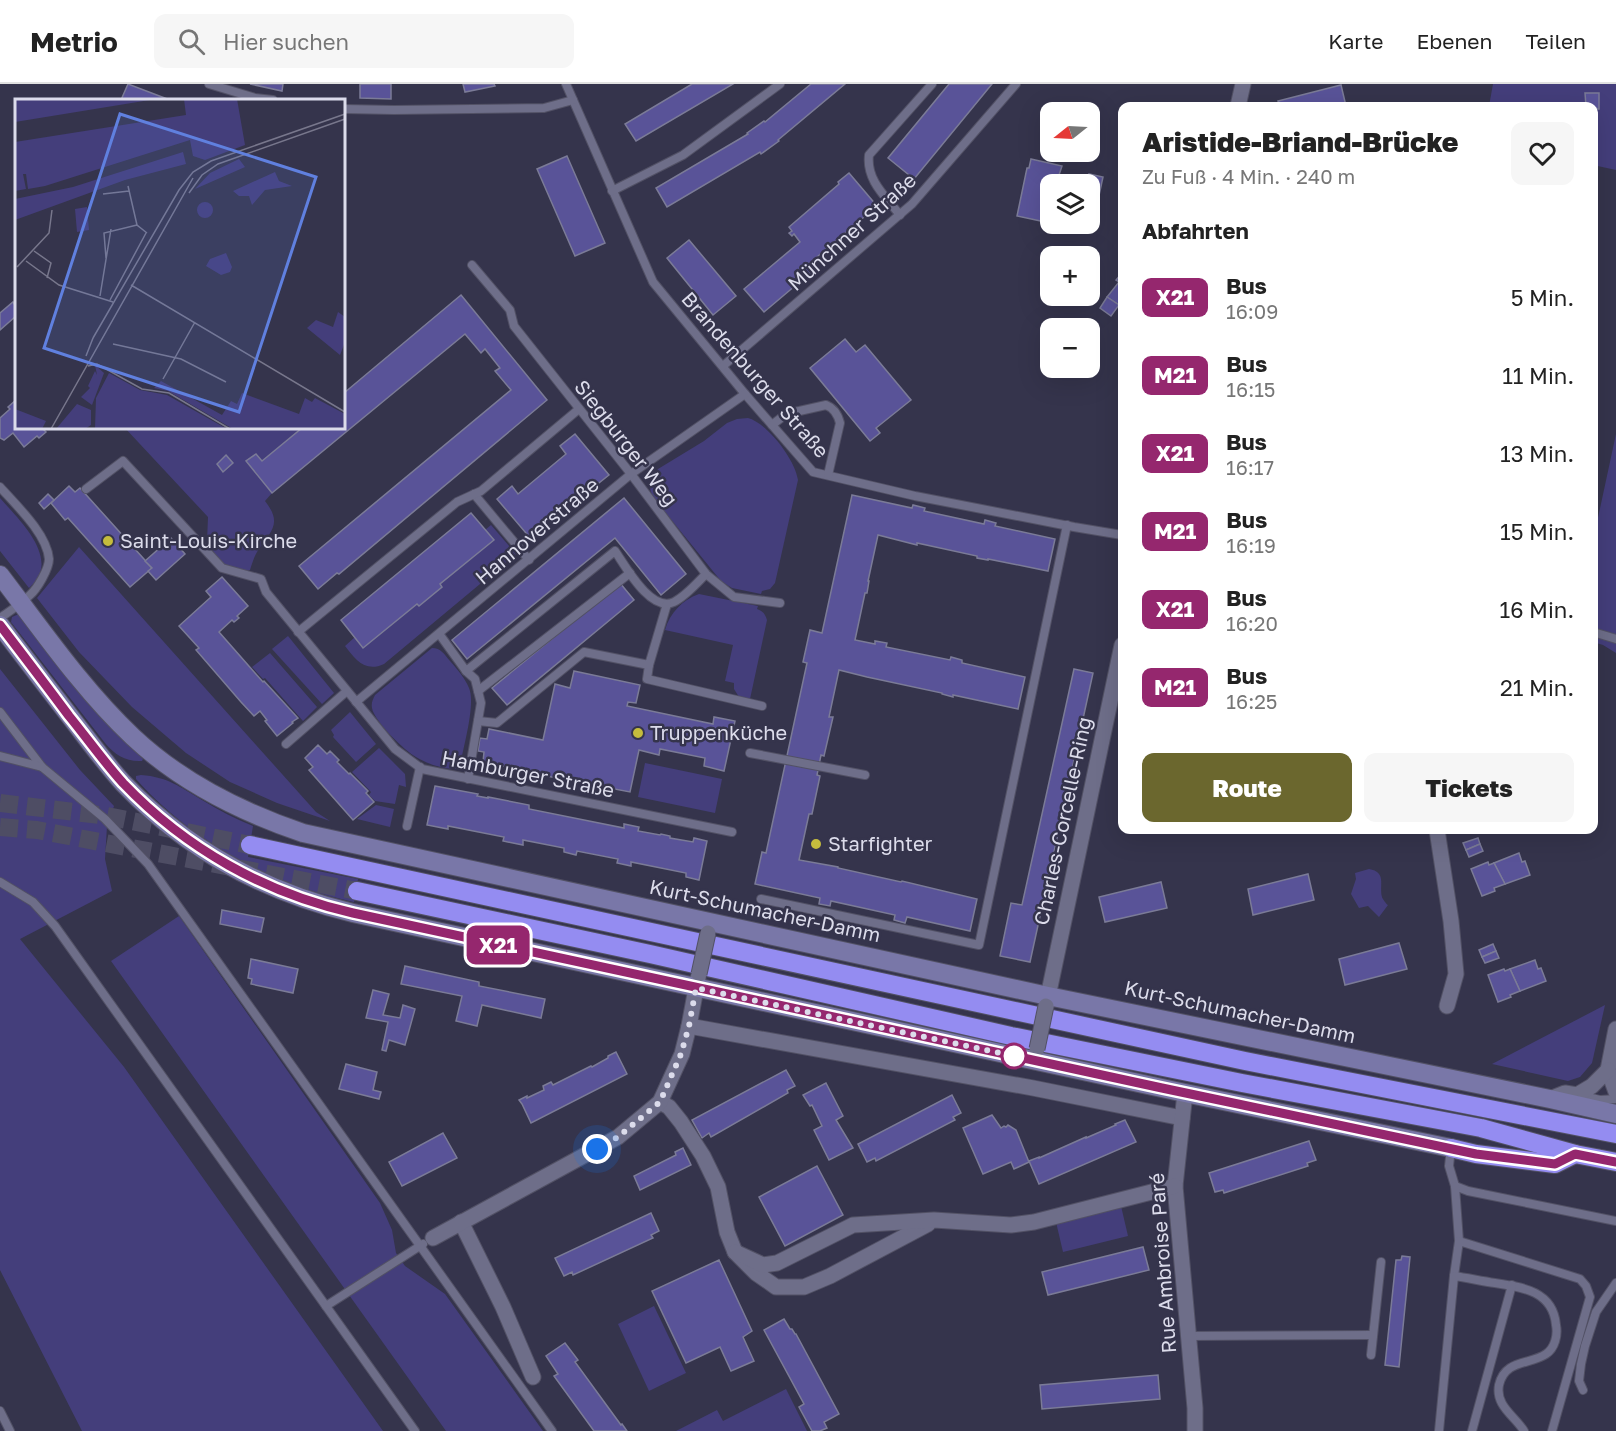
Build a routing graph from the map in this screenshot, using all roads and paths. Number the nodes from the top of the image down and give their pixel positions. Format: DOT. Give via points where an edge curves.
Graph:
graph roads {
  1 [pos="209,84"];
  2 [pos="566,84"];
  3 [pos="780,84"];
  4 [pos="932,84"];
  5 [pos="1016,84"];
  6 [pos="1243,84"];
  7 [pos="264,99"];
  8 [pos="573,100"];
  9 [pos="1239,102"];
  10 [pos="345,109"];
  11 [pos="612,191"];
  12 [pos="900,215"];
  13 [pos="472,265"];
  14 [pos="723,366"];
  15 [pos="746,394"];
  16 [pos="579,409"];
  17 [pos="772,425"];
  18 [pos="631,474"];
  19 [pos="828,476"];
  20 [pos="0,487"];
  21 [pos="86,489"];
  22 [pos="474,494"];
  23 [pos="1067,525"];
  24 [pos="1118,534"];
  25 [pos="529,560"];
  26 [pos="630,573"];
  27 [pos="706,574"];
  28 [pos="0,575"];
  29 [pos="21,602"];
  30 [pos="780,603"];
  31 [pos="667,604"];
  32 [pos="0,618"];
  33 [pos="0,625"];
  34 [pos="298,632"];
  35 [pos="1598,634"];
  36 [pos="440,635"];
  37 [pos="1616,639"];
  38 [pos="1118,664"];
  39 [pos="649,665"];
  40 [pos="466,671"];
  41 [pos="347,691"];
  42 [pos="478,691"];
  43 [pos="356,702"];
  44 [pos="762,706"];
  45 [pos="0,712"];
  46 [pos="478,721"];
  47 [pos="286,744"];
  48 [pos="750,753"];
  49 [pos="0,756"];
  50 [pos="42,767"];
  51 [pos="420,767"];
  52 [pos="865,775"];
  53 [pos="468,779"];
  54 [pos="407,826"];
  55 [pos="732,832"];
  56 [pos="1438,834"];
  57 [pos="250,845"];
  58 [pos="0,882"];
  59 [pos="357,891"];
  60 [pos="761,899"];
  61 [pos="709,928"];
  62 [pos="698,981"];
  63 [pos="1047,1001"];
  64 [pos="1447,1006"];
  65 [pos="689,1026"];
  66 [pos="1616,1029"];
  67 [pos="1035,1055"];
  68 [pos="1608,1070"];
  69 [pos="1616,1092"];
  70 [pos="1185,1093"];
  71 [pos="1577,1095"];
  72 [pos="1550,1099"];
  73 [pos="1616,1099"];
  74 [pos="660,1102"];
  75 [pos="1616,1114"];
  76 [pos="1182,1118"];
  77 [pos="1616,1134"];
  78 [pos="1450,1148"];
  79 [pos="1575,1154"];
  80 [pos="1616,1162"];
  81 [pos="1175,1186"];
  82 [pos="1455,1186"];
  83 [pos="934,1220"];
  84 [pos="1616,1221"];
  85 [pos="460,1222"];
  86 [pos="1459,1241"];
  87 [pos="427,1242"];
  88 [pos="735,1252"];
  89 [pos="1381,1262"];
  90 [pos="1454,1276"];
  91 [pos="1616,1283"];
  92 [pos="1512,1286"];
  93 [pos="326,1306"];
  94 [pos="1373,1335"];
  95 [pos="1188,1336"];
  96 [pos="1371,1355"];
  97 [pos="533,1377"];
  98 [pos="1583,1390"];
  99 [pos="0,1411"];
  100 [pos="10,1431"];
  101 [pos="415,1431"];
  102 [pos="552,1431"];
  103 [pos="1195,1431"];
  104 [pos="1439,1431"];
  105 [pos="1472,1431"];
  106 [pos="1524,1431"];
  107 [pos="1552,1431"];
  1 -- 7 [label="lane"];
  2 -- 8 [label="lane, Brandenburger Straße"];
  3 -- 11 [label="lane" via="682,155"];
  4 -- 12 [label="lane" via="869,154 868,166 875,184"];
  5 -- 12 [label="lane, Münchner Straße"];
  6 -- 9 [label="street"];
  8 -- 10 [label="lane" via="544,108"];
  8 -- 11 [label="lane, Brandenburger Straße"];
  11 -- 14 [label="lane, Brandenburger Straße" via="653,282"];
  12 -- 14 [label="lane, Münchner Straße"];
  13 -- 16 [label="lane, Siegburger Weg" via="510,310 514,326"];
  14 -- 15 [label="lane, Brandenburger Straße"];
  15 -- 17 [label="lane, Brandenburger Straße"];
  15 -- 18 [label="lane, Hannoverstraße"];
  16 -- 18 [label="lane, Siegburger Weg"];
  16 -- 22 [label="lane"];
  17 -- 19 [label="lane, Brandenburger Straße" via="813,472"];
  17 -- 19 [label="lane" via="786,414 831,407 840,423"];
  18 -- 25 [label="lane, Hannoverstraße"];
  18 -- 27 [label="lane, Siegburger Weg"];
  19 -- 23 [label="lane, Brandenburger Straße"];
  20 -- 29 [label="lane" via="33,526 45,545 49,561 37,587"];
  21 -- 34 [label="lane, Hamburger Straße" via="123,461 222,568 261,579 266,592"];
  22 -- 25 [label="lane"];
  22 -- 34 [label="lane" via="457,502"];
  23 -- 24 [label="lane, Brandenburger Straße"];
  23 -- 60 [label="lane" via="979,945"];
  25 -- 36 [label="lane, Hannoverstraße"];
  26 -- 31 [label="lane" via="650,598"];
  26 -- 40 [label="lane" via="615,551"];
  26 -- 42 [label="lane"];
  27 -- 30 [label="lane, Siegburger Weg" via="734,597"];
  27 -- 31 [label="lane" via="675,602"];
  28 -- 29 [label="main road, Kurt-Schumacher-Damm"];
  29 -- 32 [label="lane"];
  29 -- 61 [label="main road, Kurt-Schumacher-Damm" via="89,690 134,738 192,782 240,809 326,839"];
  31 -- 39 [label="lane"];
  33 -- 62 [label="main road" via="136,796 194,844 255,880 331,908"];
  34 -- 41 [label="lane, Hamburger Straße"];
  35 -- 37 [label="lane"];
  36 -- 40 [label="lane"];
  36 -- 43 [label="lane, Hannoverstraße"];
  38 -- 63 [label="street, Charles-Corcelle-Ring"];
  39 -- 44 [label="lane" via="647,679"];
  39 -- 46 [label="lane" via="584,652 497,723"];
  40 -- 42 [label="lane" via="475,679"];
  41 -- 43 [label="lane, Hamburger Straße"];
  41 -- 47 [label="lane"];
  42 -- 46 [label="lane"];
  43 -- 51 [label="lane, Hamburger Straße" via="395,749"];
  45 -- 50 [label="lane"];
  46 -- 53 [label="lane"];
  48 -- 52 [label="lane"];
  49 -- 50 [label="lane"];
  50 -- 87 [label="lane" via="105,819 148,864"];
  51 -- 53 [label="lane, Hamburger Straße"];
  51 -- 54 [label="lane"];
  53 -- 55 [label="lane, Hamburger Straße"];
  56 -- 64 [label="street" via="1456,974"];
  57 -- 77 [label="highway" via="1245,1061"];
  58 -- 93 [label="lane" via="33,902 55,926"];
  59 -- 79 [label="highway" via="1011,1036 1481,1128"];
  61 -- 62 [label="street, bridge"];
  61 -- 63 [label="main road, Kurt-Schumacher-Damm"];
  62 -- 65 [label="street"];
  62 -- 67 [label="main road"];
  63 -- 67 [label="street, Charles-Corcelle-Ring, bridge"];
  63 -- 72 [label="main road, Kurt-Schumacher-Damm"];
  65 -- 74 [label="street"];
  65 -- 76 [label="street"];
  66 -- 68 [label="street"];
  67 -- 70 [label="main road"];
  68 -- 69 [label="street"];
  68 -- 71 [label="street"];
  70 -- 76 [label="street, Rue Ambroise Paré"];
  70 -- 78 [label="main road"];
  71 -- 72 [label="street" via="1564,1093"];
  71 -- 73 [label="lane"];
  72 -- 75 [label="main road, Kurt-Schumacher-Damm"];
  74 -- 85 [label="street" via="618,1137"];
  74 -- 88 [label="street" via="681,1122 718,1186"];
  76 -- 81 [label="street, Rue Ambroise Paré"];
  78 -- 79 [label="highway" via="1555,1164"];
  78 -- 82 [label="lane" via="1449,1166"];
  79 -- 80 [label="highway"];
  81 -- 83 [label="street" via="1034,1222 1011,1225"];
  81 -- 95 [label="street, Rue Ambroise Paré"];
  82 -- 84 [label="lane"];
  82 -- 86 [label="lane"];
  83 -- 88 [label="street" via="853,1225 777,1263 763,1264"];
  83 -- 88 [label="street" via="804,1287 776,1287 756,1274"];
  85 -- 87 [label="street"];
  85 -- 97 [label="street" via="504,1307"];
  86 -- 90 [label="lane"];
  86 -- 107 [label="lane" via="1580,1279 1586,1286 1590,1297"];
  87 -- 93 [label="lane"];
  87 -- 102 [label="lane"];
  89 -- 94 [label="lane"];
  90 -- 92 [label="lane"];
  90 -- 104 [label="lane"];
  91 -- 98 [label="lane" via="1596,1312 1588,1337 1579,1381"];
  92 -- 105 [label="lane"];
  92 -- 106 [label="lane" via="1528,1289 1549,1304 1557,1333 1548,1353 1515,1365 1505,1372 1499,1384 1499,1398"];
  93 -- 101 [label="lane"];
  94 -- 95 [label="lane"];
  94 -- 96 [label="lane"];
  95 -- 103 [label="street, Rue Ambroise Paré"];
  99 -- 100 [label="lane"];
}
